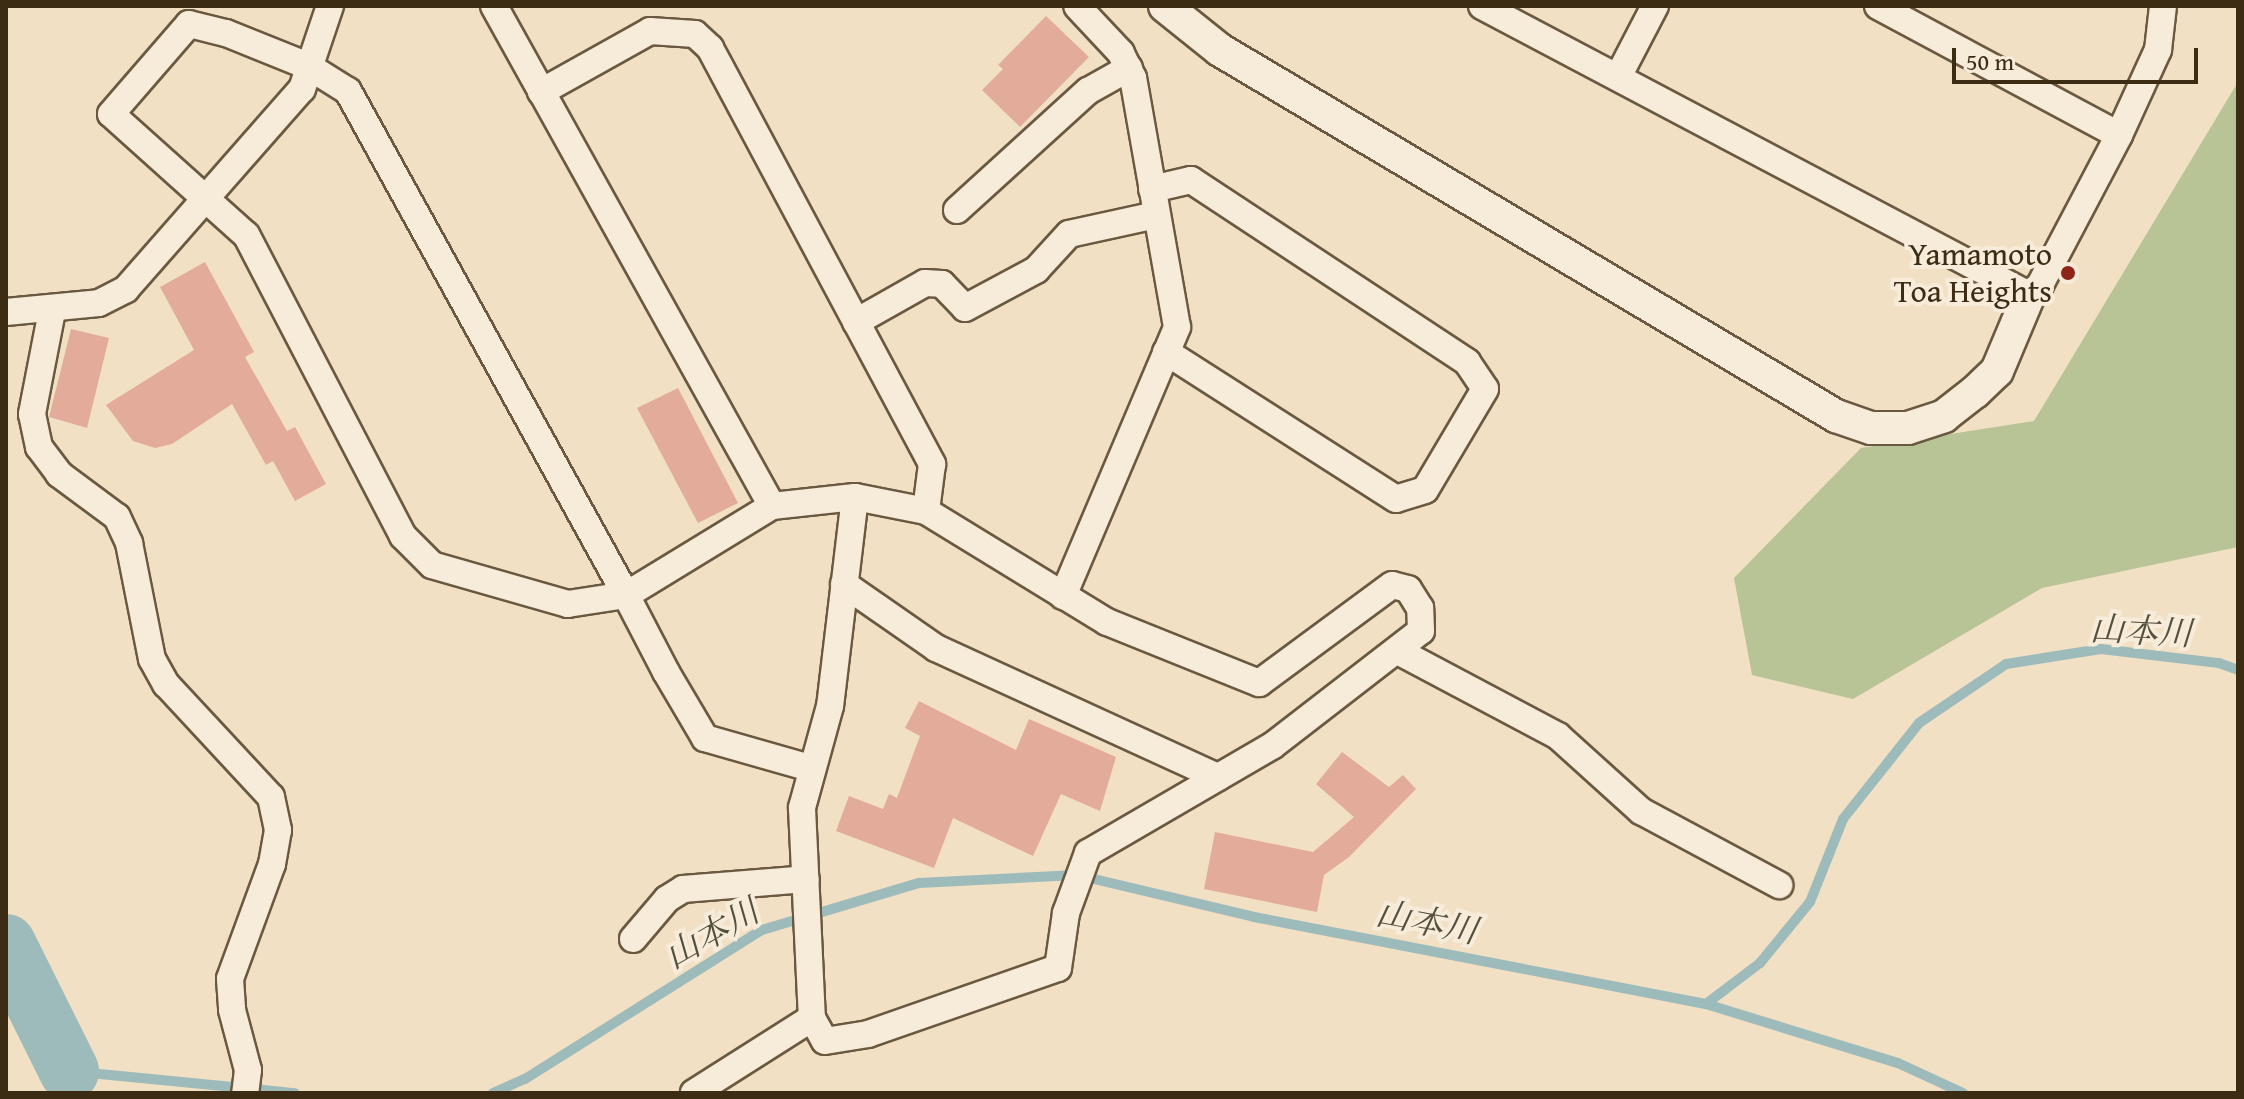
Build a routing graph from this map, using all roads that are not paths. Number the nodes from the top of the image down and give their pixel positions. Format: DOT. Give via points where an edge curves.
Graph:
graph roads {
  1 [pos="330,6"];
  2 [pos="494,6"];
  3 [pos="1077,6"];
  4 [pos="1165,6"];
  5 [pos="1482,6"];
  6 [pos="1655,6"];
  7 [pos="1878,6"];
  8 [pos="2163,6"];
  9 [pos="308,66"];
  10 [pos="1129,68"];
  11 [pos="1618,77"];
  12 [pos="541,92"];
  13 [pos="2119,135"];
  14 [pos="207,198"];
  15 [pos="1154,202"];
  16 [pos="957,210"];
  17 [pos="2029,295"];
  18 [pos="52,311"];
  19 [pos="6,312"];
  20 [pos="856,322"];
  21 [pos="1166,352"];
  22 [pos="855,497"];
  23 [pos="772,506"];
  24 [pos="926,511"];
  25 [pos="844,584"];
  26 [pos="626,595"];
  27 [pos="1063,596"];
  28 [pos="1398,651"];
  29 [pos="810,768"];
  30 [pos="1218,777"];
  31 [pos="806,879"];
  32 [pos="1779,885"];
  33 [pos="633,939"];
  34 [pos="812,1018"];
  35 [pos="246,1081"];
  36 [pos="694,1093"];
  1 -- 9 [label="street"];
  2 -- 12 [label="street"];
  3 -- 10 [label="street"];
  4 -- 17 [label="street" via="1220,50 1836,416 1871,428 1908,428 1944,416 1975,392 1997,371"];
  5 -- 11 [label="street"];
  6 -- 11 [label="street"];
  7 -- 13 [label="street"];
  8 -- 13 [label="street" via="2158,50"];
  9 -- 14 [label="street" via="302,89"];
  9 -- 14 [label="street" via="189,24 111,114"];
  9 -- 26 [label="street" via="348,91"];
  10 -- 15 [label="street"];
  10 -- 16 [label="street" via="1088,91"];
  11 -- 17 [label="street"];
  12 -- 20 [label="street" via="650,31 695,34 710,48"];
  12 -- 23 [label="street"];
  13 -- 17 [label="street" via="2040,285"];
  14 -- 18 [label="street" via="126,289 99,303"];
  14 -- 26 [label="street" via="246,235 403,536 432,565 568,604"];
  15 -- 20 [label="street" via="1069,234 1036,270 965,308 942,284 925,283"];
  15 -- 21 [label="street" via="1177,327"];
  15 -- 21 [label="street" via="1191,180 1467,362 1485,389 1425,490 1396,499"];
  18 -- 19 [label="street"];
  18 -- 35 [label="street" via="32,414 39,447 59,474 117,517 129,543 152,659 166,684 271,797 278,830 272,864 230,979"];
  20 -- 24 [label="street" via="932,464"];
  21 -- 27 [label="street"];
  22 -- 23 [label="street"];
  22 -- 24 [label="street"];
  22 -- 25 [label="street"];
  23 -- 26 [label="street"];
  24 -- 27 [label="street"];
  25 -- 29 [label="street" via="830,706"];
  25 -- 30 [label="street" via="936,648"];
  26 -- 29 [label="street" via="705,738"];
  27 -- 28 [label="street" via="1107,622 1259,683 1392,585 1408,589 1420,608 1421,631"];
  28 -- 30 [label="street" via="1272,746"];
  28 -- 32 [label="street" via="1558,736 1641,811"];
  29 -- 31 [label="street" via="802,808"];
  30 -- 34 [label="street" via="1088,853 1066,913 1058,968 868,1034 825,1041"];
  31 -- 33 [label="street" via="683,889 667,899"];
  31 -- 34 [label="street"];
  34 -- 36 [label="street"];
}
